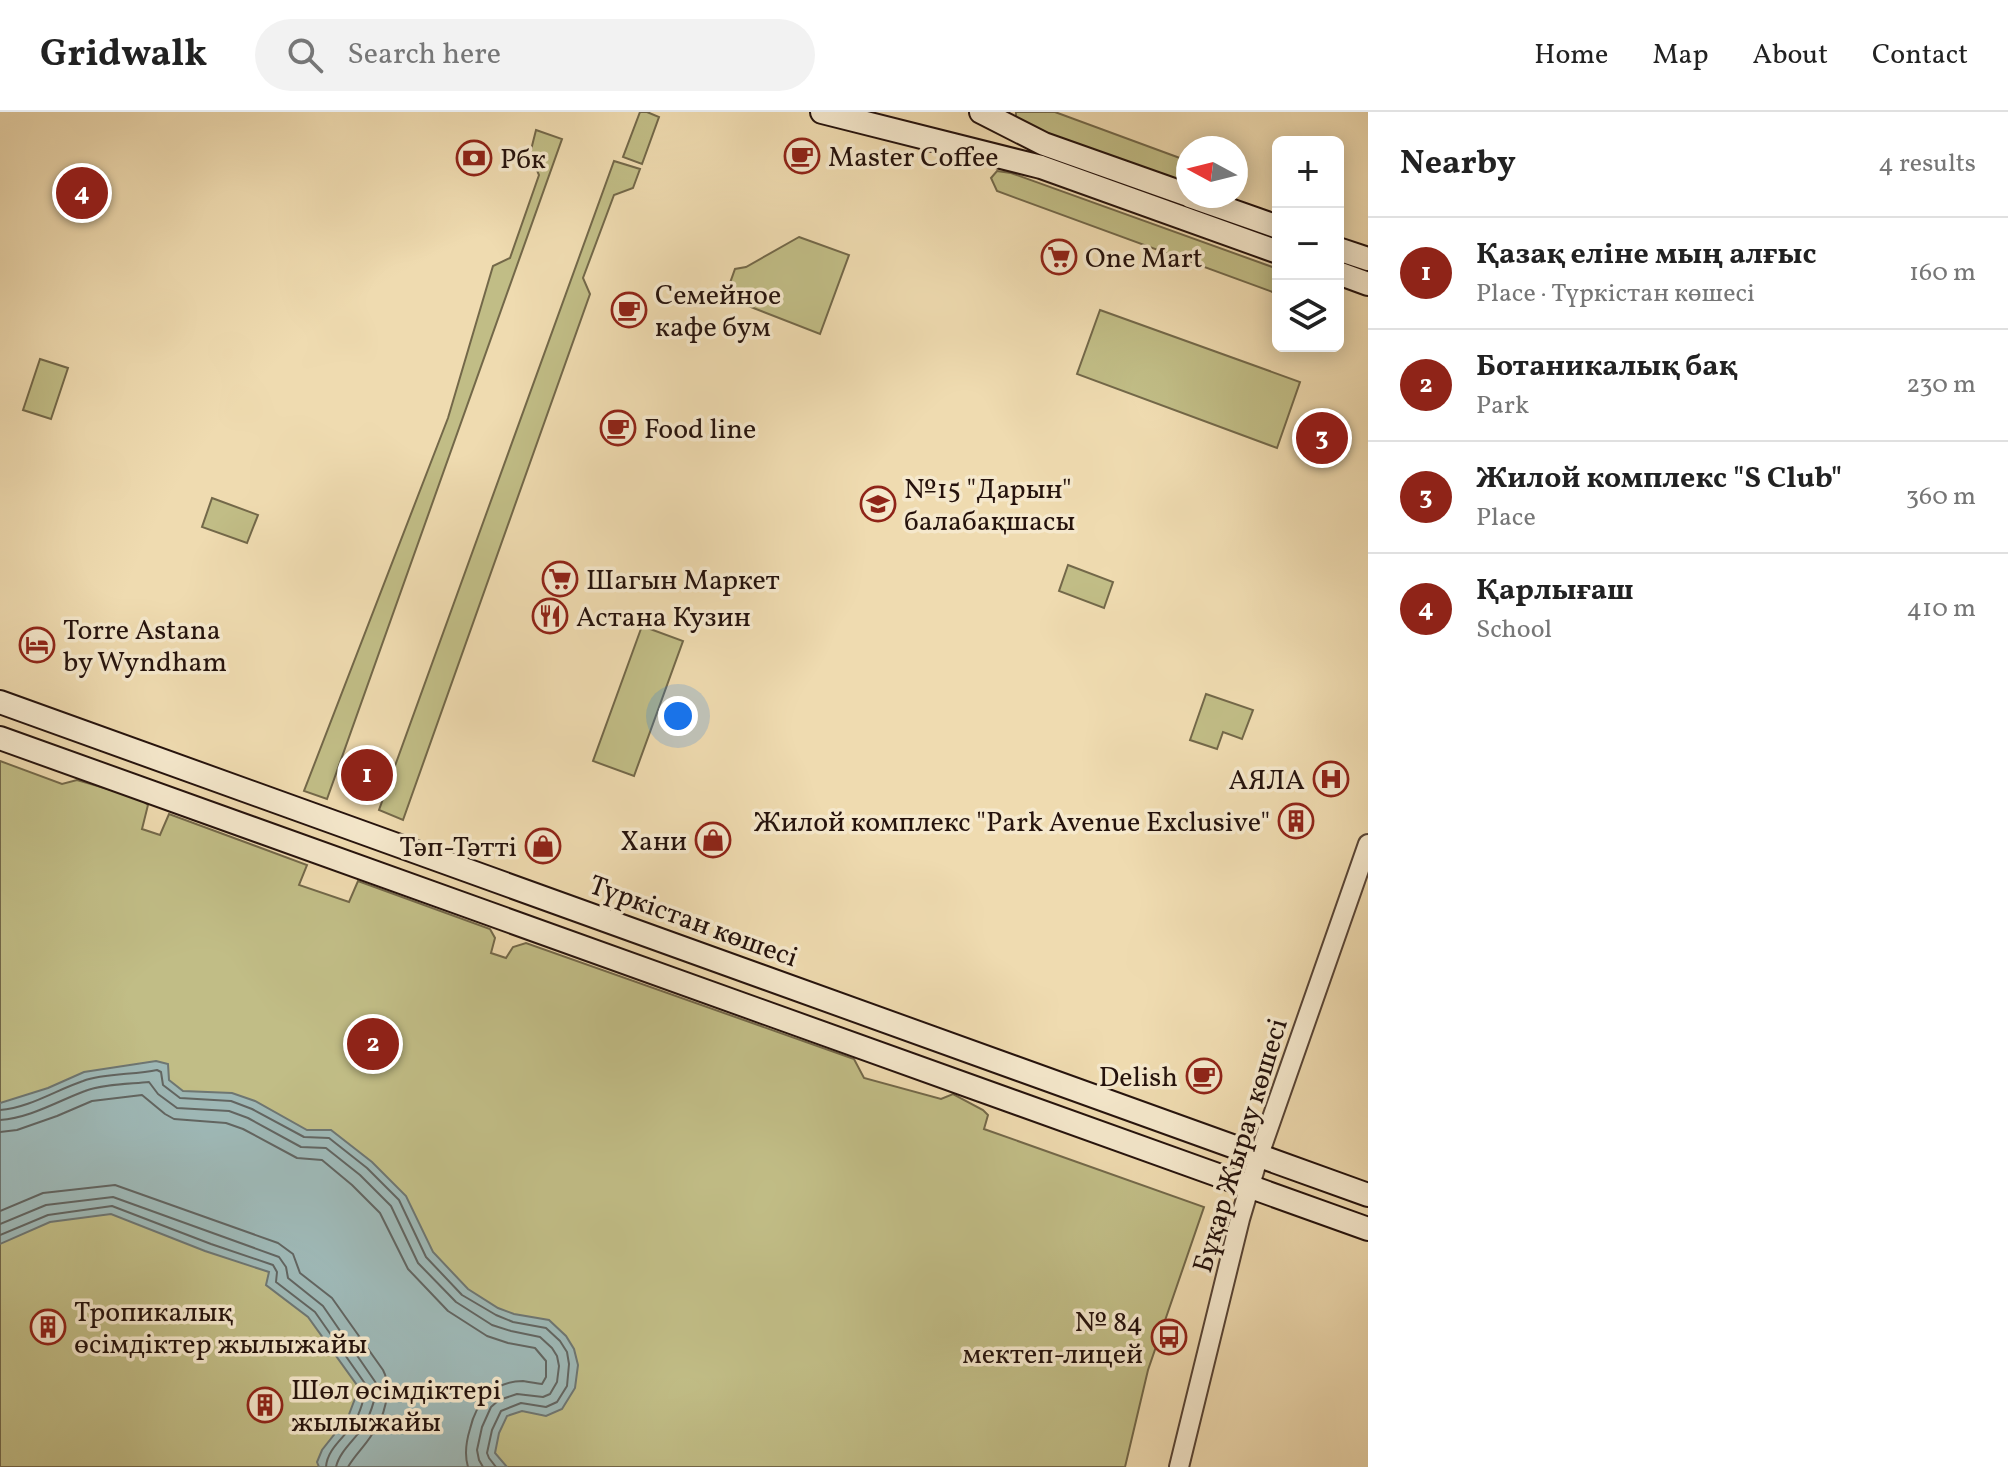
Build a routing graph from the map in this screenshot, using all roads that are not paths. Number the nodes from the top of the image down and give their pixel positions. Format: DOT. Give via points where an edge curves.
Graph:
graph roads {
  1 [pos="822,112"];
  2 [pos="981,112"];
  3 [pos="1176,191"];
  4 [pos="1223,208"];
  5 [pos="1272,225"];
  6 [pos="1272,250"];
  7 [pos="1344,251"];
  8 [pos="1368,259"];
  9 [pos="1344,275"];
  10 [pos="1368,284"];
  11 [pos="0,702"];
  12 [pos="0,738"];
  13 [pos="310,814"];
  14 [pos="287,840"];
  15 [pos="1368,844"];
  16 [pos="401,847"];
  17 [pos="378,873"];
  18 [pos="1259,1155"];
  19 [pos="1251,1186"];
  20 [pos="1368,1195"];
  21 [pos="1368,1229"];
  22 [pos="1179,1467"];
  1 -- 6 [label="main road" via="1041,167"];
  2 -- 3 [label="main road" via="1044,144"];
  4 -- 5 [label="main road"];
  7 -- 8 [label="main road"];
  9 -- 10 [label="main road"];
  11 -- 13 [label="main road, Түркістан көшесі"];
  12 -- 14 [label="main road"];
  13 -- 14 [label="main road" via="316,820 312,838"];
  13 -- 16 [label="main road, Түркістан көшесі"];
  14 -- 17 [label="main road"];
  15 -- 18 [label="street, Бұқар Жырау көшесі"];
  16 -- 17 [label="main road" via="371,850 368,859"];
  16 -- 18 [label="main road, Түркістан көшесі"];
  17 -- 19 [label="main road"];
  18 -- 19 [label="street, Бұқар Жырау көшесі"];
  18 -- 20 [label="main road, Түркістан көшесі"];
  19 -- 21 [label="main road"];
  19 -- 22 [label="street, Бұқар Жырау көшесі"];
}
